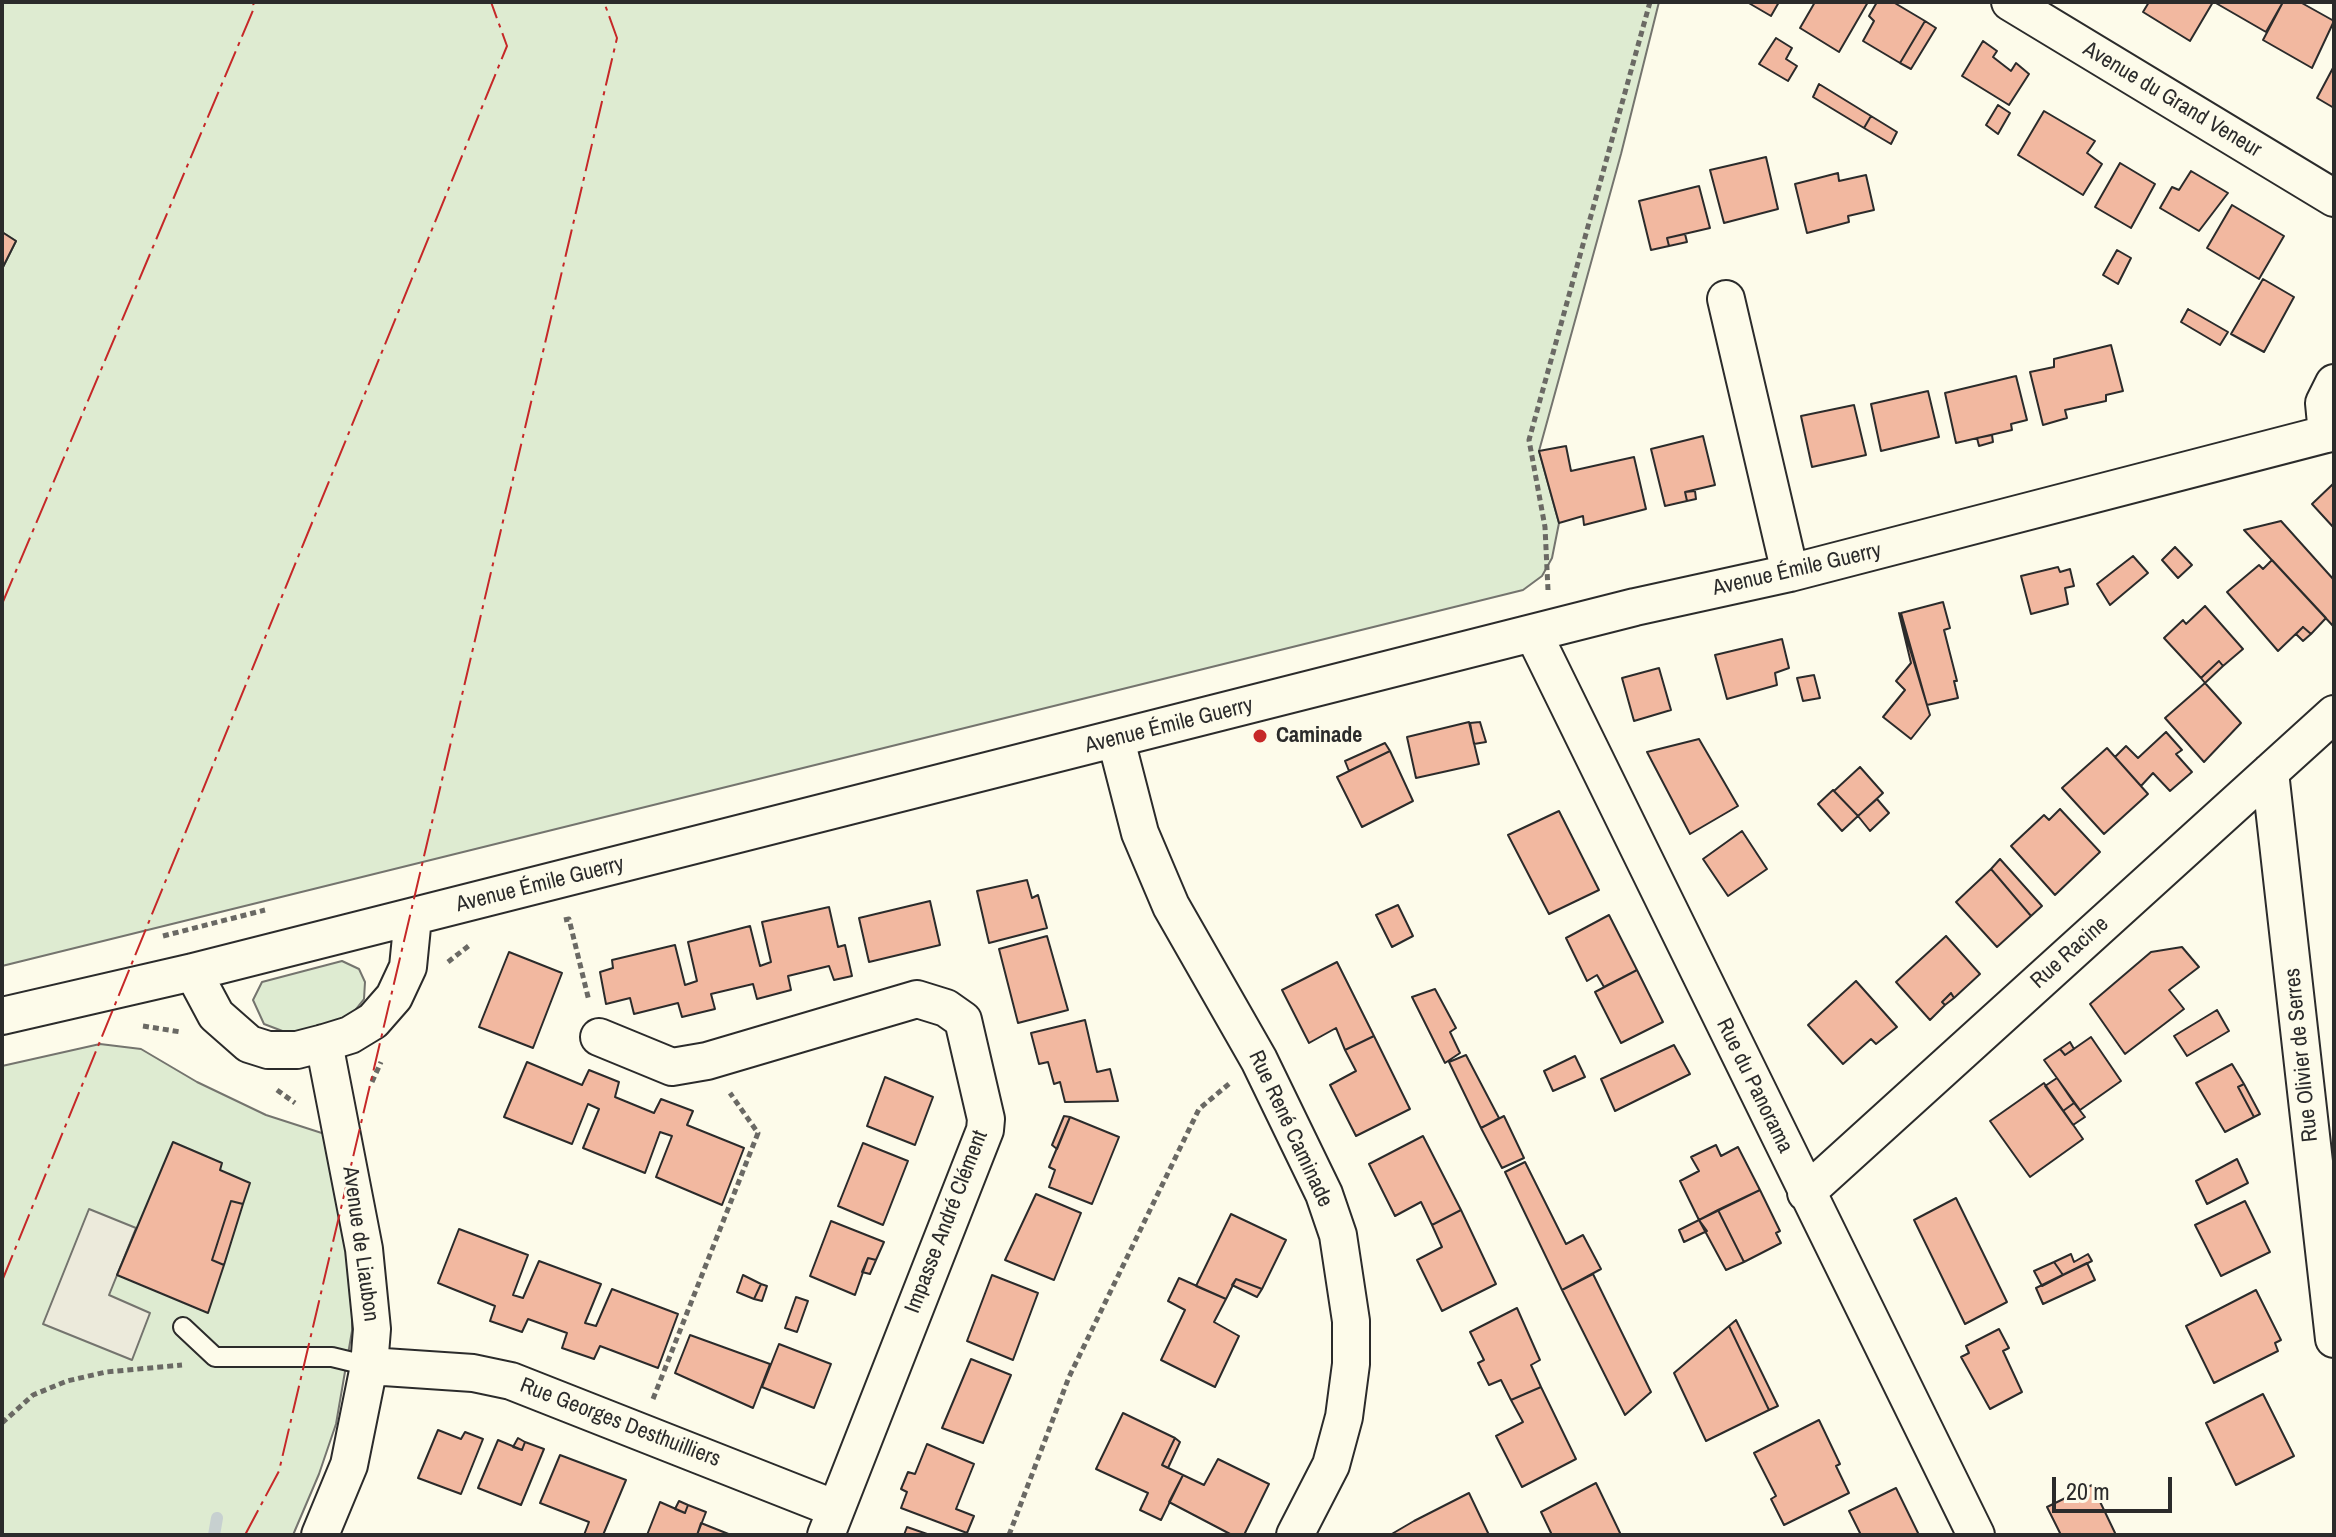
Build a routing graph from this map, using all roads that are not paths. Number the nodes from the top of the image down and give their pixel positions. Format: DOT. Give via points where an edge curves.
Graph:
graph roads {
  1 [pos="2010,2"];
  2 [pos="2334,198"];
  3 [pos="1726,299"];
  4 [pos="2334,383"];
  5 [pos="2330,433"];
  6 [pos="1790,573"];
  7 [pos="1534,635"];
  8 [pos="2334,714"];
  9 [pos="1116,740"];
  10 [pos="2270,772"];
  11 [pos="413,917"];
  12 [pos="193,972"];
  13 [pos="2,1016"];
  14 [pos="599,1037"];
  15 [pos="324,1043"];
  16 [pos="1806,1193"];
  17 [pos="183,1327"];
  18 [pos="2334,1339"];
  19 [pos="369,1366"];
  20 [pos="831,1522"];
  21 [pos="320,1535"];
  22 [pos="1295,1535"];
  23 [pos="1976,1535"];
  1 -- 2 [label="street, Avenue du Grand Veneur"];
  3 -- 6 [label="street"];
  4 -- 5 [label="street" via="2324,403"];
  5 -- 6 [label="street, Avenue Émile Guerry"];
  6 -- 7 [label="street, Avenue Émile Guerry"];
  7 -- 9 [label="street, Avenue Émile Guerry"];
  7 -- 16 [label="street, Rue du Panorama"];
  8 -- 10 [label="street, Rue Racine"];
  9 -- 11 [label="street, Avenue Émile Guerry"];
  9 -- 22 [label="street, Rue René Caminade" via="1140,833 1171,906 1259,1060 1324,1194 1347,1279 1351,1364 1344,1417 1331,1465"];
  10 -- 16 [label="street, Rue Racine"];
  10 -- 18 [label="street, Rue Olivier de Serres"];
  11 -- 12 [label="street, Avenue Émile Guerry"];
  11 -- 15 [label="street" via="408,967 394,997 373,1021"];
  12 -- 13 [label="street, Avenue Émile Guerry"];
  12 -- 15 [label="street" via="216,1015 249,1044 297,1050"];
  14 -- 20 [label="street, Impasse André Clément" via="672,1067 917,999 963,1020 985,1130"];
  15 -- 19 [label="street, Avenue de Liaubon" via="371,1289"];
  16 -- 23 [label="street, Rue du Panorama"];
  17 -- 19 [label="lane" via="215,1357 332,1357"];
  19 -- 20 [label="street, Rue Georges Desthuilliers" via="497,1377 641,1430"];
  19 -- 21 [label="street, Avenue de Liaubon" via="349,1465"];
}
